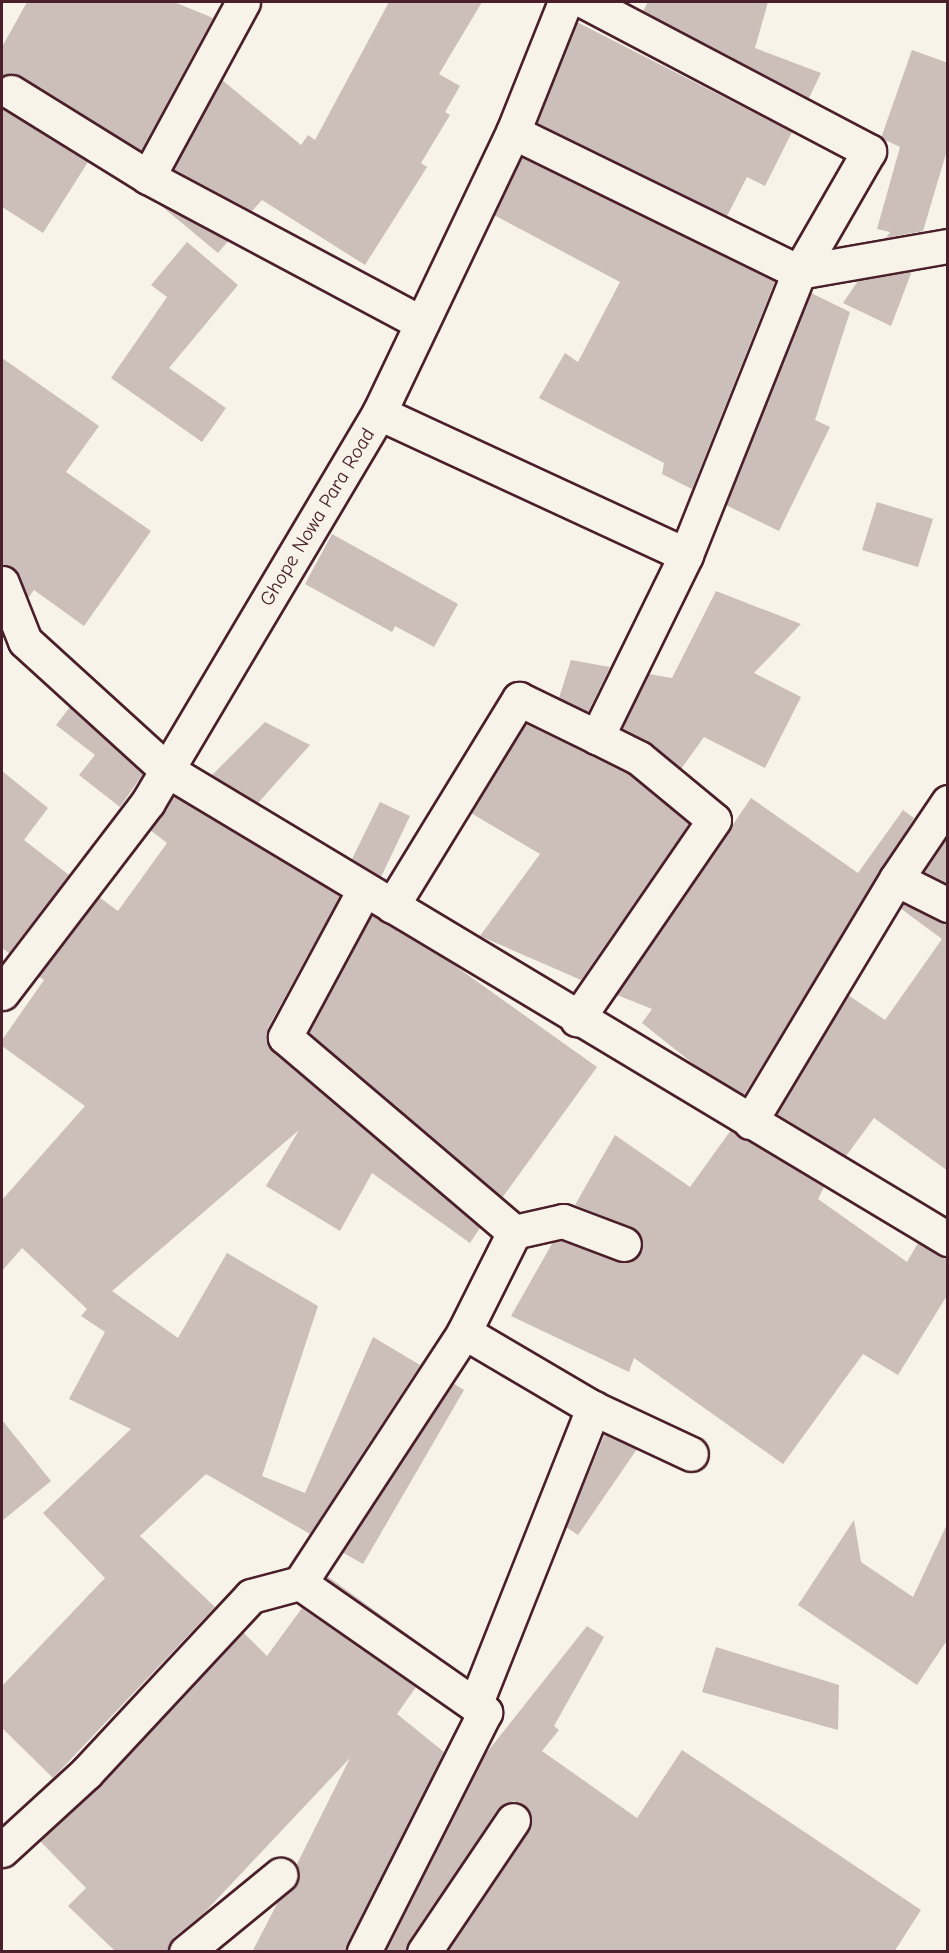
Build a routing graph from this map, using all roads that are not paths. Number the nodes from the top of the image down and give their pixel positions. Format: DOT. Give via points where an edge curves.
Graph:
graph roads {
  1 [pos="243,2"];
  2 [pos="565,2"];
  3 [pos="586,2"];
  4 [pos="5,95"];
  5 [pos="513,132"];
  6 [pos="148,177"];
  7 [pos="948,246"];
  8 [pos="799,272"];
  9 [pos="423,323"];
  10 [pos="379,413"];
  11 [pos="686,555"];
  12 [pos="2,583"];
  13 [pos="597,738"];
  14 [pos="167,770"];
  15 [pos="948,802"];
  16 [pos="896,879"];
  17 [pos="364,890"];
  18 [pos="948,905"];
  19 [pos="392,906"];
  20 [pos="2,993"];
  21 [pos="577,1019"];
  22 [pos="750,1122"];
  23 [pos="514,1232"];
  24 [pos="948,1239"];
  25 [pos="624,1244"];
  26 [pos="464,1332"];
  27 [pos="593,1408"];
  28 [pos="691,1454"];
  29 [pos="300,1583"];
  30 [pos="475,1705"];
  31 [pos="513,1820"];
  32 [pos="2,1850"];
  33 [pos="280,1875"];
  34 [pos="186,1952"];
  35 [pos="364,1952"];
  36 [pos="424,1952"];
  1 -- 6 [label="street"];
  2 -- 5 [label="street, Ghope Nowa Para Road"];
  3 -- 8 [label="street" via="869,151"];
  4 -- 6 [label="street"];
  5 -- 8 [label="street"];
  5 -- 9 [label="street, Ghope Nowa Para Road"];
  6 -- 9 [label="street"];
  7 -- 8 [label="street"];
  8 -- 11 [label="street"];
  9 -- 10 [label="street, Ghope Nowa Para Road"];
  10 -- 11 [label="street"];
  10 -- 14 [label="street, Ghope Nowa Para Road"];
  11 -- 13 [label="street"];
  12 -- 14 [label="street" via="25,641"];
  13 -- 19 [label="street" via="519,699"];
  13 -- 21 [label="street" via="639,758 714,820"];
  14 -- 17 [label="street"];
  14 -- 20 [label="street, Ghope Nowa Para Road"];
  15 -- 16 [label="street"];
  16 -- 18 [label="street"];
  16 -- 22 [label="street"];
  17 -- 19 [label="street"];
  17 -- 23 [label="street" via="285,1037"];
  19 -- 21 [label="street"];
  21 -- 22 [label="street"];
  22 -- 24 [label="street"];
  23 -- 25 [label="street" via="563,1221"];
  23 -- 26 [label="street"];
  26 -- 27 [label="street"];
  26 -- 29 [label="street"];
  27 -- 28 [label="street"];
  27 -- 30 [label="street"];
  29 -- 30 [label="street"];
  29 -- 32 [label="street" via="251,1596 86,1773"];
  30 -- 35 [label="street" via="485,1712"];
  31 -- 36 [label="street"];
  33 -- 34 [label="street"];
}
